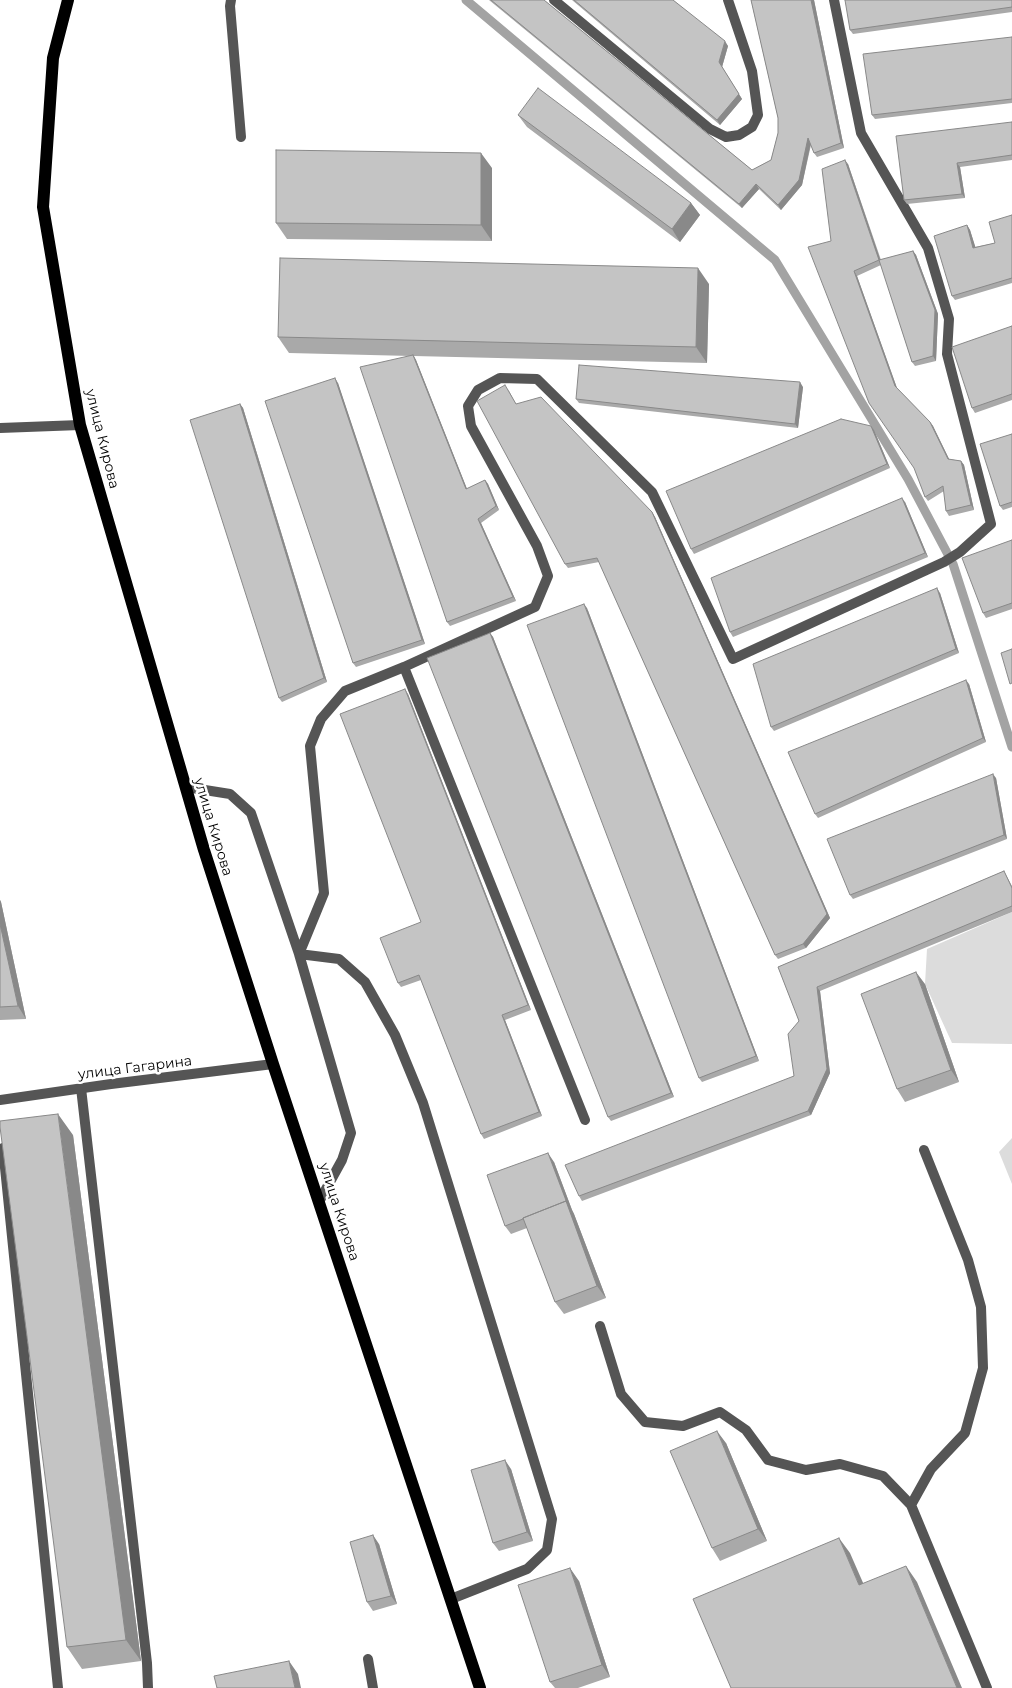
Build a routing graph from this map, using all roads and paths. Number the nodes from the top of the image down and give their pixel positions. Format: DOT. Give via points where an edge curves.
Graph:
graph roads {
  1 [pos="68,0"];
  2 [pos="231,0"];
  3 [pos="554,0"];
  4 [pos="728,0"];
  5 [pos="834,0"];
  6 [pos="241,137"];
  7 [pos="80,425"];
  8 [pos="0,428"];
  9 [pos="404,667"];
  10 [pos="186,787"];
  11 [pos="299,954"];
  12 [pos="273,1064"];
  13 [pos="81,1088"];
  14 [pos="0,1100"];
  15 [pos="585,1120"];
  16 [pos="2,1137"];
  17 [pos="924,1150"];
  18 [pos="320,1200"];
  19 [pos="600,1326"];
  20 [pos="911,1505"];
  21 [pos="451,1599"];
  22 [pos="466,1643"];
  23 [pos="368,1659"];
  24 [pos="58,1688"];
  25 [pos="148,1688"];
  26 [pos="373,1688"];
  27 [pos="474,1688"];
  28 [pos="480,1688"];
  29 [pos="987,1688"];
  1 -- 7 [label="main road, улица Кирова" via="53,58 43,207"];
  2 -- 6 [label="street"];
  3 -- 4 [label="street" via="710,129 726,137 740,135 752,127 758,115 752,71"];
  5 -- 9 [label="street" via="861,133 928,248 949,319 947,354 991,524 944,562 733,659 652,492 537,379 500,378 478,390 468,406 471,426 537,546 548,576 536,606"];
  7 -- 8 [label="street"];
  7 -- 10 [label="main road, улица Кирова"];
  9 -- 11 [label="street" via="345,691 321,719 310,746 324,893"];
  9 -- 15 [label="street"];
  10 -- 11 [label="street" via="230,794 251,813"];
  10 -- 12 [label="main road, улица Кирова"];
  11 -- 18 [label="street" via="351,1133 342,1160"];
  11 -- 21 [label="street" via="339,959 364,982 395,1035 423,1103 552,1519 547,1550 527,1569"];
  12 -- 13 [label="street, улица Гагарина"];
  12 -- 18 [label="main road, улица Кирова"];
  13 -- 14 [label="street, улица Гагарина"];
  13 -- 25 [label="street"];
  16 -- 24 [label="street"];
  17 -- 20 [label="street" via="968,1260 981,1307 983,1368 965,1433 931,1469"];
  18 -- 21 [label="main road, улица Кирова"];
  19 -- 20 [label="street" via="622,1394 645,1422 683,1426 720,1412 746,1430 768,1460 806,1470 840,1464 882,1476"];
  20 -- 29 [label="street"];
  21 -- 22 [label="main road, улица Кирова"];
  22 -- 27 [label="main road, улица Кирова"];
  22 -- 28 [label="main road, улица Кирова"];
  23 -- 26 [label="street"];
}
